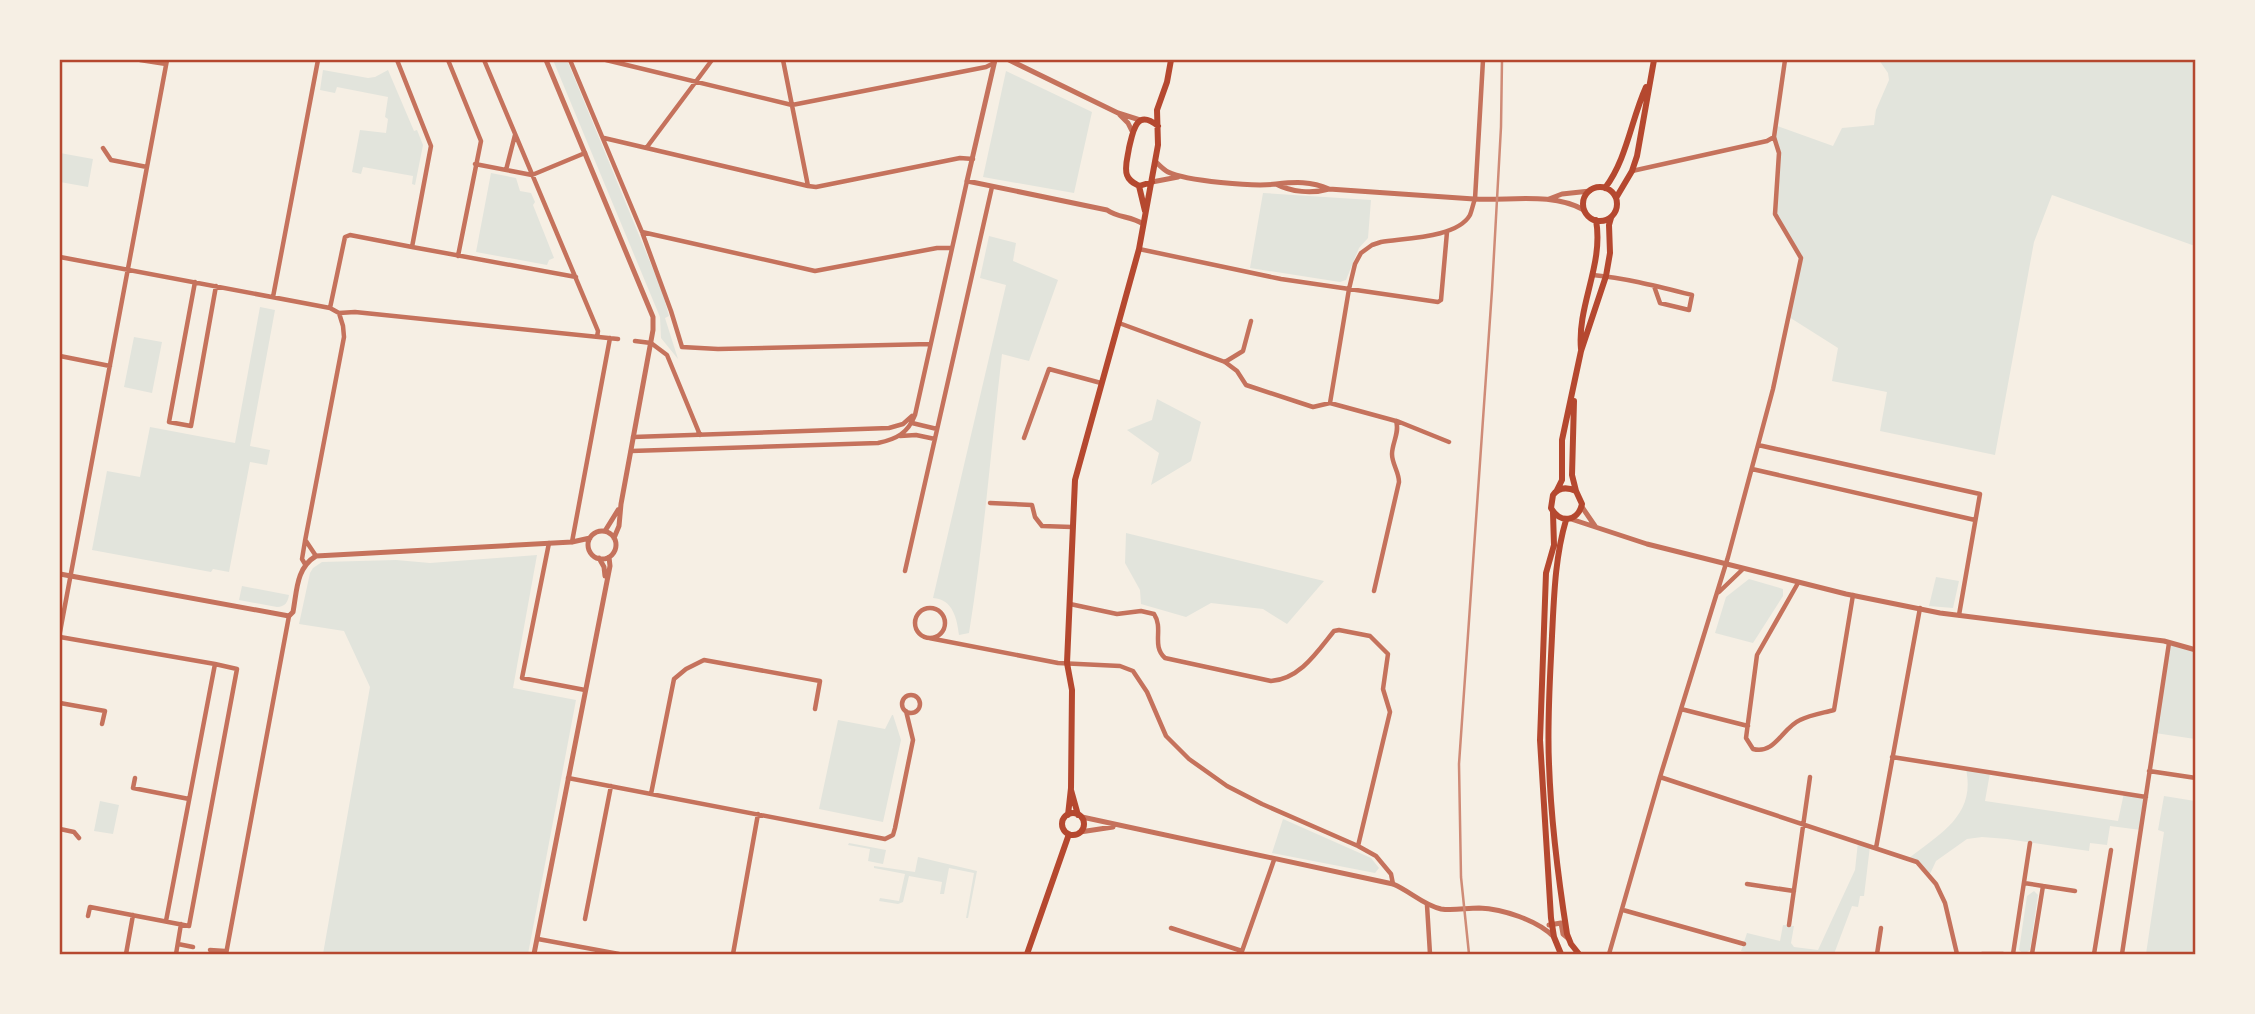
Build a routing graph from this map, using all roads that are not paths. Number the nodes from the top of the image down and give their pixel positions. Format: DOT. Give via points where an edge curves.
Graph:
graph roads {
  1 [pos="140,60"];
  2 [pos="318,60"];
  3 [pos="397,60"];
  4 [pos="448,60"];
  5 [pos="484,60"];
  6 [pos="546,60"];
  7 [pos="570,60"];
  8 [pos="606,60"];
  9 [pos="712,60"];
  10 [pos="783,60"];
  11 [pos="1009,60"];
  12 [pos="1171,60"];
  13 [pos="1481,60"];
  14 [pos="1654,60"];
  15 [pos="1785,60"];
  16 [pos="994,61"];
  17 [pos="166,62"];
  18 [pos="695,81"];
  19 [pos="1649,82"];
  20 [pos="792,105"];
  21 [pos="1157,110"];
  22 [pos="1118,113"];
  23 [pos="1142,120"];
  24 [pos="1158,126"];
  25 [pos="1132,131"];
  26 [pos="515,134"];
  27 [pos="1774,137"];
  28 [pos="603,138"];
  29 [pos="646,147"];
  30 [pos="103,148"];
  31 [pos="585,153"];
  32 [pos="972,159"];
  33 [pos="1156,162"];
  34 [pos="475,164"];
  35 [pos="147,167"];
  36 [pos="506,170"];
  37 [pos="1632,171"];
  38 [pos="532,175"];
  39 [pos="1181,176"];
  40 [pos="967,181"];
  41 [pos="1152,182"];
  42 [pos="808,186"];
  43 [pos="1139,186"];
  44 [pos="992,187"];
  45 [pos="1605,188"];
  46 [pos="1590,191"];
  47 [pos="1616,198"];
  48 [pos="1475,199"];
  49 [pos="1547,199"];
  50 [pos="1584,210"];
  51 [pos="1145,211"];
  52 [pos="1611,218"];
  53 [pos="1596,220"];
  54 [pos="1143,224"];
  55 [pos="642,232"];
  56 [pos="1447,232"];
  57 [pos="412,247"];
  58 [pos="951,248"];
  59 [pos="1139,249"];
  60 [pos="458,256"];
  61 [pos="60,257"];
  62 [pos="128,270"];
  63 [pos="1593,275"];
  64 [pos="1606,276"];
  65 [pos="576,277"];
  66 [pos="195,282"];
  67 [pos="216,286"];
  68 [pos="1654,286"];
  69 [pos="1349,289"];
  70 [pos="273,297"];
  71 [pos="330,308"];
  72 [pos="339,313"];
  73 [pos="1251,321"];
  74 [pos="1119,323"];
  75 [pos="597,337"];
  76 [pos="610,338"];
  77 [pos="618,339"];
  78 [pos="635,341"];
  79 [pos="651,343"];
  80 [pos="930,344"];
  81 [pos="1581,351"];
  82 [pos="60,356"];
  83 [pos="1225,362"];
  84 [pos="110,366"];
  85 [pos="1101,383"];
  86 [pos="1574,392"];
  87 [pos="1330,403"];
  88 [pos="915,415"];
  89 [pos="1396,421"];
  90 [pos="912,423"];
  91 [pos="937,429"];
  92 [pos="701,435"];
  93 [pos="899,436"];
  94 [pos="633,437"];
  95 [pos="1024,438"];
  96 [pos="935,439"];
  97 [pos="1449,442"];
  98 [pos="1758,445"];
  99 [pos="631,451"];
  100 [pos="1752,469"];
  101 [pos="1576,491"];
  102 [pos="1556,492"];
  103 [pos="990,503"];
  104 [pos="621,504"];
  105 [pos="1582,507"];
  106 [pos="1553,513"];
  107 [pos="1569,519"];
  108 [pos="1975,520"];
  109 [pos="1595,526"];
  110 [pos="1072,527"];
  111 [pos="605,531"];
  112 [pos="590,538"];
  113 [pos="614,538"];
  114 [pos="305,541"];
  115 [pos="572,542"];
  116 [pos="549,543"];
  117 [pos="588,548"];
  118 [pos="316,556"];
  119 [pos="609,557"];
  120 [pos="599,558"];
  121 [pos="305,564"];
  122 [pos="1726,565"];
  123 [pos="1743,569"];
  124 [pos="905,571"];
  125 [pos="60,574"];
  126 [pos="70,576"];
  127 [pos="606,583"];
  128 [pos="1798,583"];
  129 [pos="1374,591"];
  130 [pos="1718,593"];
  131 [pos="1853,595"];
  132 [pos="1070,604"];
  133 [pos="1920,608"];
  134 [pos="1959,615"];
  135 [pos="289,616"];
  136 [pos="60,635"];
  137 [pos="929,638"];
  138 [pos="2169,643"];
  139 [pos="2196,650"];
  140 [pos="1067,663"];
  141 [pos="215,664"];
  142 [pos="585,690"];
  143 [pos="60,703"];
  144 [pos="816,709"];
  145 [pos="1681,709"];
  146 [pos="906,711"];
  147 [pos="102,723"];
  148 [pos="1748,726"];
  149 [pos="1892,757"];
  150 [pos="2149,771"];
  151 [pos="1660,777"];
  152 [pos="1810,777"];
  153 [pos="135,778"];
  154 [pos="568,778"];
  155 [pos="2196,778"];
  156 [pos="611,786"];
  157 [pos="1071,788"];
  158 [pos="651,794"];
  159 [pos="2146,797"];
  160 [pos="189,799"];
  161 [pos="758,814"];
  162 [pos="1068,815"];
  163 [pos="1080,816"];
  164 [pos="1804,824"];
  165 [pos="1119,826"];
  166 [pos="60,829"];
  167 [pos="1080,832"];
  168 [pos="1069,834"];
  169 [pos="79,838"];
  170 [pos="2030,843"];
  171 [pos="1358,846"];
  172 [pos="1876,848"];
  173 [pos="2110,850"];
  174 [pos="1274,860"];
  175 [pos="2024,883"];
  176 [pos="1392,884"];
  177 [pos="1746,884"];
  178 [pos="2043,886"];
  179 [pos="1794,891"];
  180 [pos="2075,891"];
  181 [pos="1427,905"];
  182 [pos="1623,910"];
  183 [pos="133,915"];
  184 [pos="88,916"];
  185 [pos="585,919"];
  186 [pos="166,921"];
  187 [pos="1552,923"];
  188 [pos="181,924"];
  189 [pos="1789,925"];
  190 [pos="1171,928"];
  191 [pos="1543,928"];
  192 [pos="1881,928"];
  193 [pos="1554,937"];
  194 [pos="537,939"];
  195 [pos="1569,939"];
  196 [pos="178,944"];
  197 [pos="1744,944"];
  198 [pos="193,947"];
  199 [pos="210,950"];
  200 [pos="225,953"];
  201 [pos="1242,953"];
  202 [pos="126,954"];
  203 [pos="176,954"];
  204 [pos="534,954"];
  205 [pos="619,954"];
  206 [pos="733,954"];
  207 [pos="1027,954"];
  208 [pos="1430,954"];
  209 [pos="1561,954"];
  210 [pos="1578,954"];
  211 [pos="1609,954"];
  212 [pos="1877,954"];
  213 [pos="1957,954"];
  214 [pos="1982,954"];
  215 [pos="2003,954"];
  216 [pos="2013,954"];
  217 [pos="2032,954"];
  218 [pos="2094,954"];
  219 [pos="2122,954"];
  1 -- 17 [label="street"];
  2 -- 70 [label="street"];
  3 -- 57 [label="street" via="431,146"];
  4 -- 34 [label="street" via="480,136"];
  5 -- 26 [label="street"];
  6 -- 31 [label="street"];
  7 -- 28 [label="street"];
  8 -- 18 [label="street"];
  9 -- 18 [label="street"];
  10 -- 20 [label="street"];
  11 -- 22 [label="street"];
  12 -- 21 [label="main road"];
  13 -- 48 [label="street"];
  14 -- 19 [label="main road"];
  15 -- 27 [label="street"];
  16 -- 20 [label="street" via="986,67"];
  16 -- 32 [label="street"];
  17 -- 35 [label="street"];
  18 -- 20 [label="street"];
  18 -- 29 [label="street"];
  19 -- 37 [label="main road"];
  19 -- 45 [label="main road" via="1618,172"];
  20 -- 42 [label="street"];
  21 -- 23 [label="main road"];
  21 -- 24 [label="main road"];
  22 -- 23 [label="street"];
  22 -- 25 [label="street"];
  23 -- 24 [label="main road"];
  23 -- 25 [label="main road"];
  24 -- 33 [label="main road"];
  25 -- 43 [label="main road" via="1125,169 1131,182"];
  26 -- 36 [label="street"];
  26 -- 38 [label="street"];
  27 -- 37 [label="street"];
  27 -- 98 [label="street" via="1779,153 1775,214 1801,258"];
  28 -- 29 [label="street"];
  28 -- 55 [label="street"];
  29 -- 42 [label="street"];
  30 -- 35 [label="street" via="111,160"];
  31 -- 38 [label="street"];
  31 -- 79 [label="street" via="653,317"];
  32 -- 40 [label="street"];
  32 -- 42 [label="street"];
  33 -- 39 [label="street"];
  33 -- 41 [label="main road"];
  34 -- 36 [label="street"];
  34 -- 60 [label="street"];
  35 -- 62 [label="street"];
  36 -- 38 [label="street"];
  37 -- 47 [label="main road"];
  38 -- 65 [label="street"];
  39 -- 41 [label="street"];
  39 -- 48 [label="street"];
  40 -- 44 [label="street"];
  40 -- 58 [label="street"];
  41 -- 43 [label="main road"];
  41 -- 51 [label="main road"];
  43 -- 51 [label="main road"];
  44 -- 54 [label="street" via="1107,210"];
  44 -- 91 [label="street"];
  45 -- 46 [label="main road"];
  45 -- 47 [label="main road"];
  46 -- 49 [label="street"];
  46 -- 50 [label="main road"];
  47 -- 52 [label="main road"];
  48 -- 49 [label="street"];
  48 -- 56 [label="street" via="1464,222"];
  49 -- 50 [label="street"];
  50 -- 53 [label="main road"];
  51 -- 54 [label="main road"];
  52 -- 53 [label="main road"];
  52 -- 64 [label="main road"];
  53 -- 63 [label="main road" via="1599,237"];
  54 -- 59 [label="main road"];
  55 -- 58 [label="street" via="814,271"];
  55 -- 80 [label="street" via="682,347"];
  56 -- 69 [label="street" via="1371,245 1358,257"];
  56 -- 69 [label="street" via="1438,303"];
  57 -- 60 [label="street"];
  57 -- 71 [label="street" via="345,237"];
  58 -- 80 [label="street"];
  59 -- 69 [label="street"];
  59 -- 74 [label="main road"];
  60 -- 65 [label="street"];
  61 -- 62 [label="street"];
  62 -- 66 [label="street"];
  62 -- 84 [label="street"];
  63 -- 64 [label="street"];
  63 -- 81 [label="main road"];
  64 -- 68 [label="street"];
  64 -- 81 [label="main road"];
  65 -- 75 [label="street"];
  66 -- 67 [label="street"];
  66 -- 67 [label="street" via="169,422 191,426"];
  67 -- 70 [label="street"];
  68 -- 68 [label="street" via="1692,295 1689,310 1660,303"];
  69 -- 87 [label="street"];
  70 -- 71 [label="street"];
  71 -- 72 [label="street"];
  72 -- 75 [label="street"];
  72 -- 114 [label="street" via="344,337"];
  73 -- 83 [label="street" via="1243,351"];
  74 -- 83 [label="street"];
  74 -- 85 [label="main road"];
  75 -- 76 [label="street"];
  76 -- 77 [label="street"];
  76 -- 115 [label="street"];
  78 -- 79 [label="street"];
  79 -- 92 [label="street" via="673,366"];
  79 -- 94 [label="street"];
  80 -- 88 [label="street"];
  81 -- 86 [label="main road"];
  82 -- 84 [label="street"];
  83 -- 87 [label="street" via="1246,385 1313,407"];
  84 -- 126 [label="street"];
  85 -- 95 [label="street" via="1049,369"];
  85 -- 110 [label="main road" via="1075,480"];
  86 -- 101 [label="main road" via="1572,475"];
  86 -- 102 [label="main road" via="1562,440 1564,471"];
  87 -- 89 [label="street"];
  88 -- 90 [label="street"];
  88 -- 92 [label="street" via="889,428"];
  89 -- 97 [label="street"];
  89 -- 129 [label="street" via="1392,460 1399,481"];
  90 -- 91 [label="street"];
  90 -- 93 [label="street"];
  91 -- 96 [label="street"];
  92 -- 94 [label="street"];
  93 -- 96 [label="street"];
  93 -- 99 [label="street" via="878,443"];
  94 -- 99 [label="street"];
  96 -- 124 [label="street"];
  98 -- 100 [label="street"];
  98 -- 108 [label="street" via="1980,494"];
  99 -- 104 [label="street"];
  100 -- 108 [label="street"];
  100 -- 122 [label="street"];
  101 -- 102 [label="main road"];
  101 -- 105 [label="main road"];
  102 -- 106 [label="main road" via="1550,504"];
  103 -- 110 [label="street" via="1032,505 1042,526"];
  104 -- 111 [label="street"];
  104 -- 113 [label="street"];
  105 -- 107 [label="main road"];
  105 -- 109 [label="street"];
  106 -- 107 [label="main road"];
  106 -- 187 [label="main road" via="1554,545 1546,573 1540,740"];
  107 -- 109 [label="street"];
  107 -- 195 [label="main road" via="1561,539 1554,603 1549,764 1556,861"];
  108 -- 134 [label="street"];
  109 -- 122 [label="street"];
  110 -- 132 [label="main road"];
  111 -- 112 [label="street"];
  111 -- 113 [label="street"];
  112 -- 115 [label="street"];
  112 -- 117 [label="street"];
  113 -- 119 [label="street" via="615,548"];
  114 -- 118 [label="street"];
  114 -- 121 [label="street"];
  115 -- 116 [label="street"];
  115 -- 117 [label="street"];
  116 -- 118 [label="street"];
  116 -- 142 [label="street" via="522,678"];
  117 -- 120 [label="street"];
  118 -- 121 [label="street"];
  119 -- 120 [label="street"];
  119 -- 127 [label="street"];
  120 -- 127 [label="street"];
  121 -- 135 [label="street"];
  122 -- 123 [label="street"];
  122 -- 130 [label="street"];
  123 -- 128 [label="street"];
  123 -- 130 [label="street"];
  125 -- 126 [label="street"];
  126 -- 135 [label="street"];
  126 -- 136 [label="street"];
  127 -- 142 [label="street"];
  128 -- 131 [label="street"];
  128 -- 148 [label="street" via="1758,655"];
  130 -- 145 [label="street"];
  131 -- 133 [label="street"];
  131 -- 148 [label="street" via="1834,710 1798,720 1768,749 1760,751 1748,745"];
  132 -- 140 [label="main road"];
  132 -- 171 [label="street" via="1117,614 1154,614 1159,625 1158,649 1165,658 1271,681 1301,670 1334,631 1374,638 1388,654 1383,689 1390,712"];
  133 -- 134 [label="street"];
  133 -- 149 [label="street"];
  134 -- 138 [label="street"];
  135 -- 200 [label="street"];
  136 -- 141 [label="street"];
  137 -- 137 [label="street" via="943,632 946,622 933,608 919,612 915,621 921,635"];
  137 -- 140 [label="street"];
  138 -- 139 [label="street"];
  138 -- 150 [label="street"];
  140 -- 157 [label="main road" via="1072,690"];
  140 -- 171 [label="street" via="1133,671 1166,736 1189,759 1227,786"];
  141 -- 160 [label="street"];
  141 -- 188 [label="street" via="237,669 189,926"];
  142 -- 154 [label="street"];
  143 -- 147 [label="street" via="105,711"];
  144 -- 158 [label="street" via="820,681 704,660 686,668 674,679"];
  145 -- 148 [label="street"];
  145 -- 151 [label="street"];
  146 -- 146 [label="street" via="904,698 912,694 920,705 912,713"];
  146 -- 161 [label="street" via="913,740 893,835 885,839"];
  149 -- 159 [label="street"];
  149 -- 172 [label="street"];
  150 -- 155 [label="street"];
  150 -- 159 [label="street"];
  151 -- 164 [label="street"];
  151 -- 182 [label="street"];
  152 -- 164 [label="street"];
  153 -- 160 [label="street" via="133,788"];
  154 -- 156 [label="street"];
  154 -- 194 [label="street"];
  156 -- 158 [label="street"];
  156 -- 185 [label="street"];
  157 -- 162 [label="main road"];
  157 -- 163 [label="main road"];
  158 -- 161 [label="street"];
  159 -- 219 [label="street"];
  160 -- 186 [label="street"];
  161 -- 206 [label="street"];
  162 -- 163 [label="main road"];
  162 -- 168 [label="main road" via="1063,824"];
  163 -- 165 [label="street"];
  163 -- 167 [label="main road" via="1084,827"];
  164 -- 172 [label="street"];
  164 -- 179 [label="street"];
  165 -- 167 [label="street"];
  165 -- 174 [label="street"];
  166 -- 169 [label="street"];
  167 -- 168 [label="main road"];
  168 -- 207 [label="main road"];
  170 -- 175 [label="street"];
  171 -- 176 [label="street" via="1385,864"];
  172 -- 213 [label="street" via="1917,862 1936,884"];
  173 -- 218 [label="street"];
  174 -- 176 [label="street"];
  174 -- 201 [label="street"];
  175 -- 178 [label="street"];
  175 -- 216 [label="street"];
  176 -- 181 [label="street"];
  177 -- 179 [label="street"];
  178 -- 180 [label="street"];
  178 -- 217 [label="street"];
  179 -- 189 [label="street"];
  181 -- 191 [label="street" via="1494,910"];
  181 -- 208 [label="street"];
  182 -- 197 [label="street"];
  182 -- 211 [label="street"];
  183 -- 184 [label="street" via="90,907"];
  183 -- 186 [label="street"];
  183 -- 202 [label="street"];
  186 -- 188 [label="street"];
  187 -- 191 [label="street"];
  187 -- 193 [label="main road"];
  187 -- 195 [label="street" via="1560,923"];
  188 -- 196 [label="street"];
  190 -- 201 [label="street"];
  191 -- 193 [label="street"];
  192 -- 212 [label="street"];
  193 -- 209 [label="main road"];
  194 -- 204 [label="street"];
  194 -- 205 [label="street"];
  195 -- 210 [label="main road"];
  196 -- 198 [label="street"];
  196 -- 203 [label="street"];
  199 -- 200 [label="street"];
  214 -- 215 [label="street"];
}
